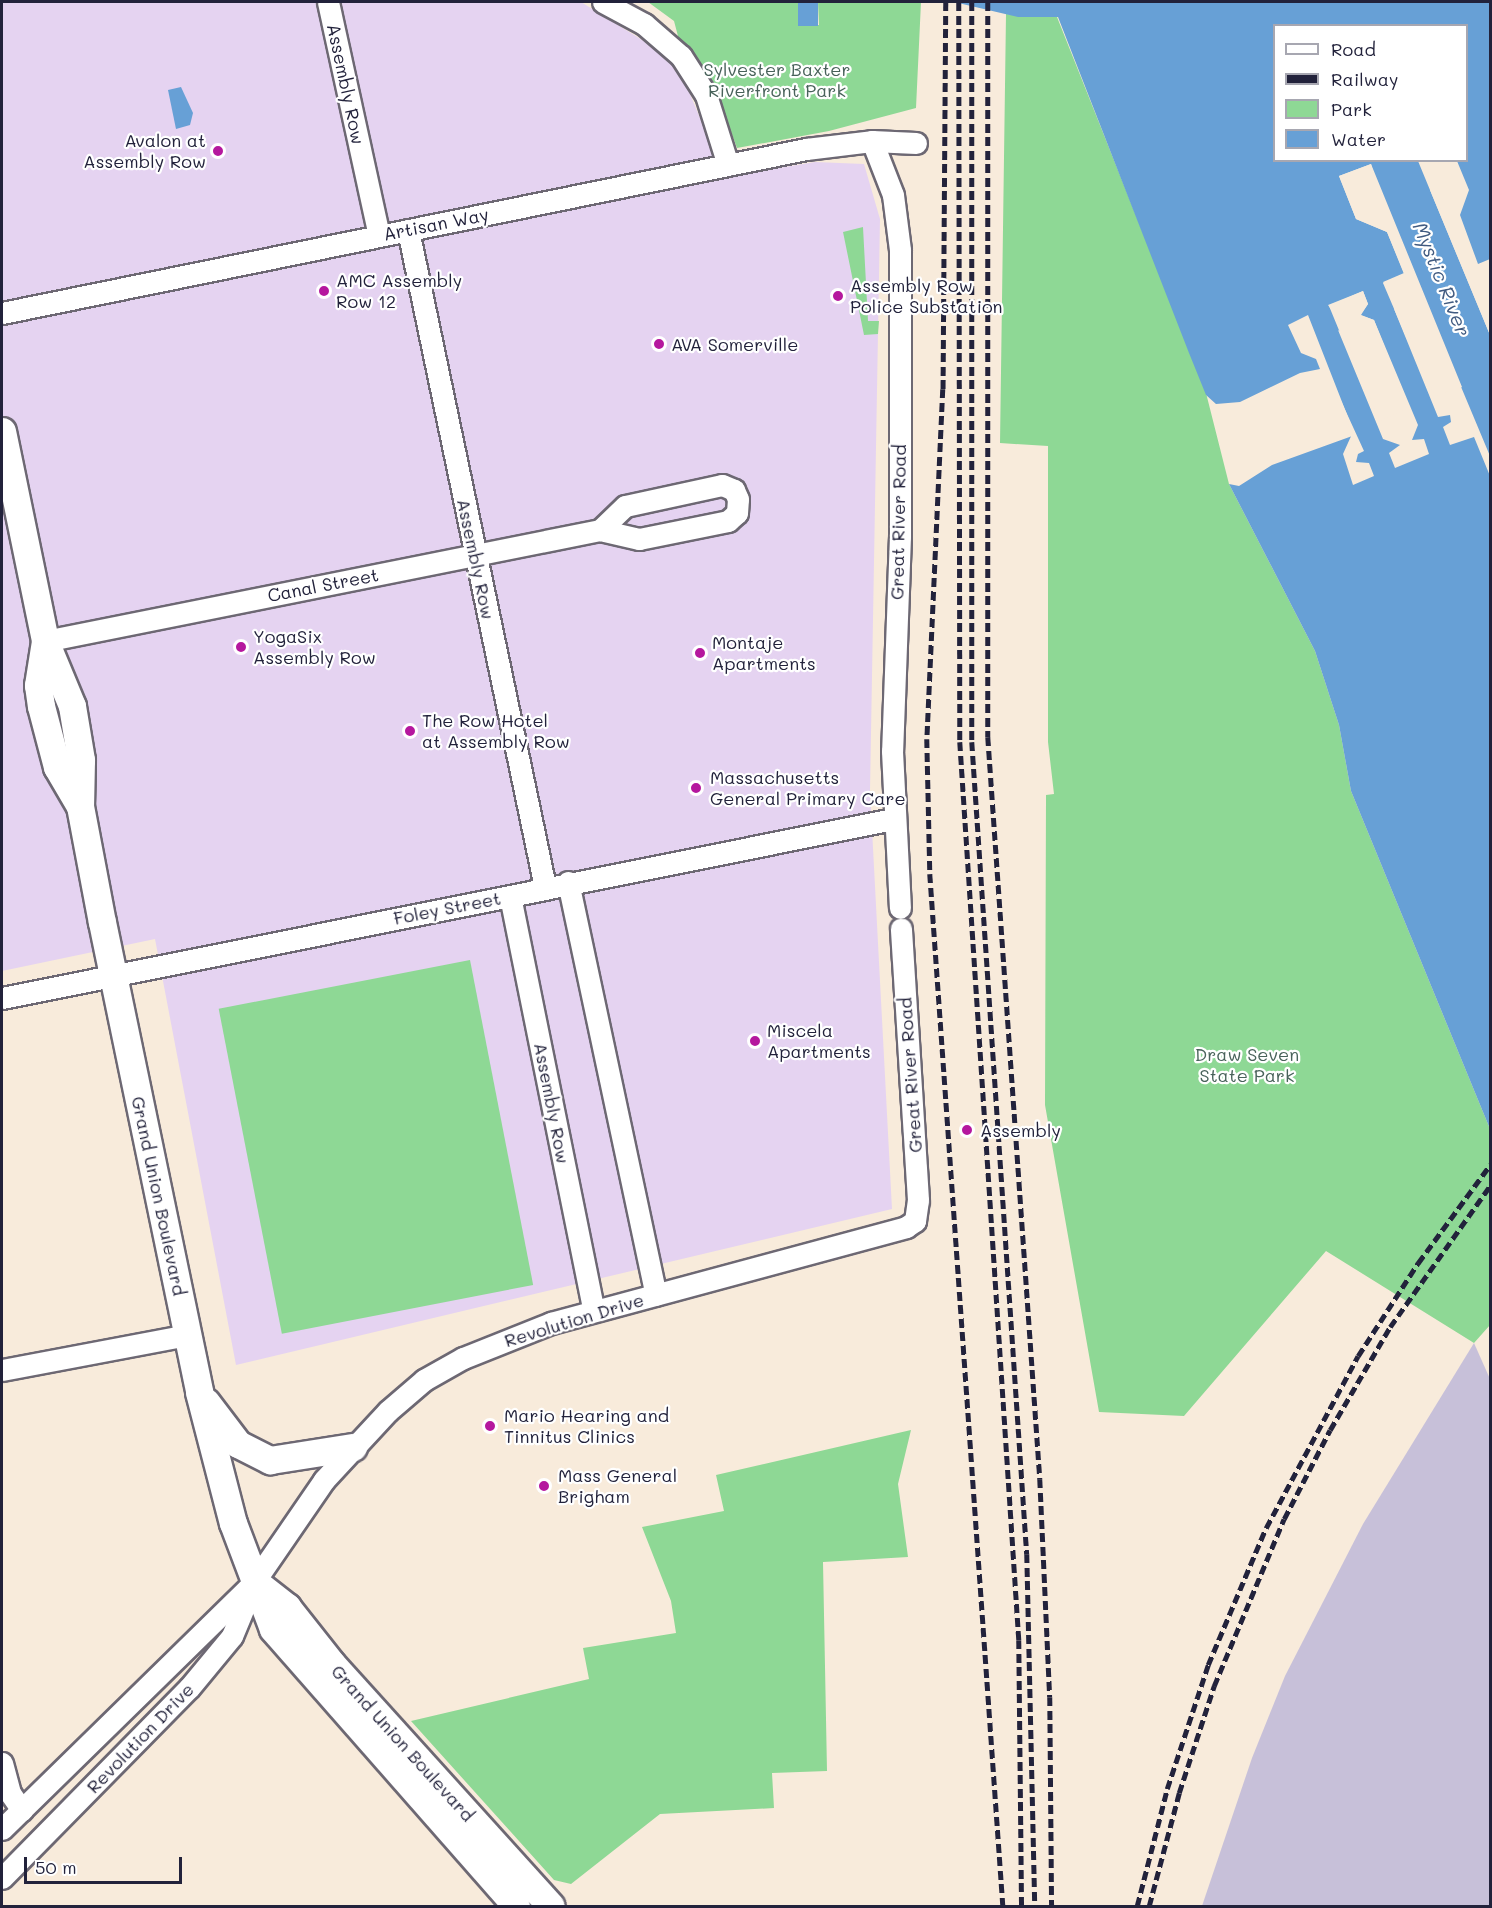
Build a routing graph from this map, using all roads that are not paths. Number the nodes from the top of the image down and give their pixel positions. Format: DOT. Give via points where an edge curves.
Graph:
graph roads {
  1 [pos="328,2"];
  2 [pos="603,2"];
  3 [pos="872,141"];
  4 [pos="916,143"];
  5 [pos="728,165"];
  6 [pos="408,230"];
  7 [pos="379,236"];
  8 [pos="2,314"];
  9 [pos="2,431"];
  10 [pos="600,530"];
  11 [pos="475,554"];
  12 [pos="45,641"];
  13 [pos="893,819"];
  14 [pos="568,882"];
  15 [pos="545,887"];
  16 [pos="510,896"];
  17 [pos="900,908"];
  18 [pos="901,929"];
  19 [pos="113,975"];
  20 [pos="2,998"];
  21 [pos="915,1221"];
  22 [pos="656,1295"];
  23 [pos="594,1311"];
  24 [pos="188,1335"];
  25 [pos="2,1370"];
  26 [pos="199,1392"];
  27 [pos="353,1447"];
  28 [pos="254,1582"];
  29 [pos="2,1764"];
  30 [pos="22,1810"];
  31 [pos="2,1829"];
  32 [pos="2,1878"];
  33 [pos="516,1906"];
  34 [pos="551,1906"];
  1 -- 7 [label="street, Assembly Row"];
  2 -- 5 [label="street" via="644,24 681,56 706,95"];
  3 -- 4 [label="street, Artisan Way"];
  3 -- 5 [label="street, Artisan Way" via="806,148"];
  3 -- 13 [label="street, Great River Road" via="893,195 900,261 900,536 892,716"];
  5 -- 6 [label="street, Artisan Way"];
  6 -- 7 [label="street, Artisan Way"];
  6 -- 11 [label="street, Assembly Row"];
  7 -- 8 [label="street, Artisan Way"];
  9 -- 12 [label="street, Grand Union Boulevard"];
  10 -- 10 [label="street, Canal Street" via="639,539 728,521 737,513 738,499 734,490 722,485 625,506"];
  10 -- 11 [label="street, Canal Street"];
  11 -- 12 [label="street, Canal Street"];
  11 -- 15 [label="street, Assembly Row"];
  12 -- 19 [label="street, Grand Union Boulevard" via="72,706 81,760 80,806"];
  13 -- 14 [label="street, Foley Street"];
  13 -- 17 [label="street, Great River Road"];
  14 -- 15 [label="street, Foley Street"];
  14 -- 22 [label="street"];
  15 -- 16 [label="street, Foley Street"];
  16 -- 19 [label="street, Foley Street"];
  16 -- 23 [label="street, Assembly Row"];
  18 -- 21 [label="street, Great River Road" via="918,1200"];
  19 -- 20 [label="street, Foley Street"];
  19 -- 24 [label="street, Grand Union Boulevard"];
  21 -- 22 [label="street, Revolution Drive" via="906,1227"];
  22 -- 23 [label="street, Revolution Drive"];
  23 -- 27 [label="street, Revolution Drive" via="509,1338 424,1380"];
  24 -- 25 [label="street"];
  24 -- 26 [label="street, Grand Union Boulevard"];
  26 -- 27 [label="street" via="238,1444 270,1460"];
  26 -- 28 [label="street, Grand Union Boulevard" via="228,1507"];
  27 -- 28 [label="street, Revolution Drive" via="324,1480"];
  28 -- 30 [label="street, Revolution Drive"];
  28 -- 32 [label="street, Revolution Drive" via="232,1636 189,1688"];
  28 -- 33 [label="street, Grand Union Boulevard" via="273,1629"];
  28 -- 34 [label="street, Grand Union Boulevard" via="287,1607 332,1664"];
  29 -- 30 [label="street" via="10,1793"];
  30 -- 31 [label="street, Revolution Drive"];
}
